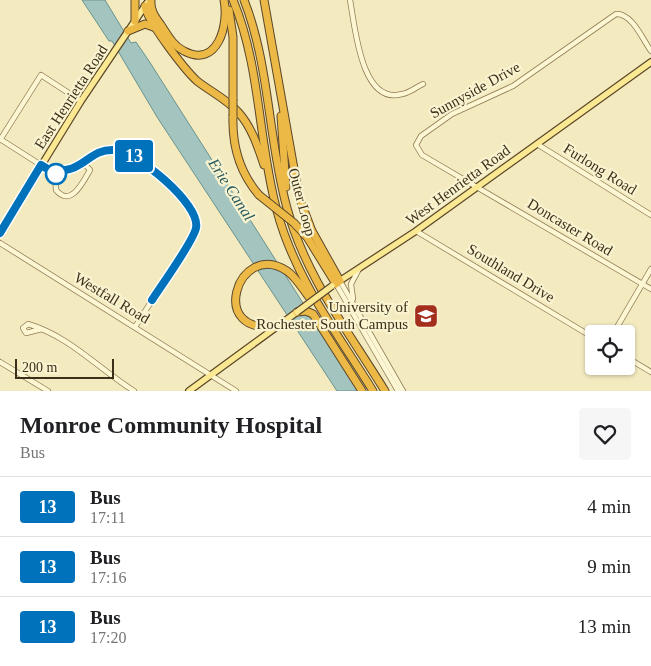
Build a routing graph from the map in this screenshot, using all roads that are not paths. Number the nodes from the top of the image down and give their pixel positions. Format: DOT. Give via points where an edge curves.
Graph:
graph roads {
  1 [pos="135,0"];
  2 [pos="226,0"];
  3 [pos="233,0"];
  4 [pos="244,0"];
  5 [pos="264,0"];
  6 [pos="350,0"];
  7 [pos="148,2"];
  8 [pos="137,23"];
  9 [pos="156,28"];
  10 [pos="128,31"];
  11 [pos="651,51"];
  12 [pos="651,62"];
  13 [pos="278,71"];
  14 [pos="423,84"];
  15 [pos="82,102"];
  16 [pos="0,140"];
  17 [pos="537,144"];
  18 [pos="82,161"];
  19 [pos="41,165"];
  20 [pos="56,174"];
  21 [pos="477,186"];
  22 [pos="274,201"];
  23 [pos="289,215"];
  24 [pos="651,215"];
  25 [pos="416,231"];
  26 [pos="0,233"];
  27 [pos="0,243"];
  28 [pos="362,267"];
  29 [pos="651,269"];
  30 [pos="336,284"];
  31 [pos="642,284"];
  32 [pos="651,290"];
  33 [pos="357,309"];
  34 [pos="297,312"];
  35 [pos="279,325"];
  36 [pos="618,325"];
  37 [pos="135,327"];
  38 [pos="42,329"];
  39 [pos="585,333"];
  40 [pos="345,347"];
  41 [pos="0,362"];
  42 [pos="635,362"];
  43 [pos="651,372"];
  44 [pos="212,374"];
  45 [pos="361,389"];
  46 [pos="48,391"];
  47 [pos="134,391"];
  48 [pos="189,391"];
  49 [pos="236,391"];
  50 [pos="373,391"];
  51 [pos="385,391"];
  52 [pos="398,391"];
  53 [pos="403,391"];
  1 -- 8 [label="highway"];
  2 -- 7 [label="highway" via="226,22 221,38 211,50 197,54 183,51 173,42"];
  2 -- 30 [label="highway, bridge" via="233,32 233,137 238,158 259,195 307,237"];
  3 -- 22 [label="highway, Outer Loop" via="250,58"];
  4 -- 23 [label="highway, Outer Loop" via="258,49"];
  5 -- 13 [label="highway"];
  6 -- 14 [label="street" via="365,71 372,84 385,93 399,95"];
  7 -- 8 [label="main road"];
  7 -- 9 [label="highway"];
  8 -- 9 [label="highway"];
  8 -- 10 [label="highway"];
  9 -- 22 [label="highway" via="191,75 227,101 244,119 258,146"];
  10 -- 15 [label="main road, East Henrietta Road"];
  11 -- 21 [label="street, Sunnyside Drive" via="628,18 616,14 513,86 456,112 419,138 416,144 420,153"];
  12 -- 17 [label="main road, West Henrietta Road"];
  13 -- 23 [label="highway"];
  13 -- 30 [label="highway" via="301,203"];
  15 -- 16 [label="street" via="41,75"];
  15 -- 19 [label="main road, East Henrietta Road"];
  16 -- 19 [label="street"];
  17 -- 21 [label="main road, West Henrietta Road"];
  17 -- 24 [label="street, Furlong Road"];
  18 -- 20 [label="street" via="75,168"];
  18 -- 20 [label="street" via="90,170 76,193 59,194 54,185"];
  18 -- 37 [label="street" via="105,151 130,154 161,176 195,216 193,236"];
  19 -- 20 [label="street"];
  19 -- 26 [label="main road, East Henrietta Road"];
  21 -- 25 [label="main road, West Henrietta Road"];
  21 -- 31 [label="street, Doncaster Road"];
  22 -- 40 [label="highway, Outer Loop" via="301,275"];
  23 -- 51 [label="highway, Outer Loop" via="319,287"];
  25 -- 28 [label="main road, West Henrietta Road"];
  25 -- 39 [label="street, Southland Drive"];
  27 -- 37 [label="street, Westfall Road"];
  28 -- 30 [label="main road, West Henrietta Road"];
  28 -- 33 [label="street" via="351,284"];
  29 -- 31 [label="street"];
  30 -- 33 [label="street"];
  30 -- 34 [label="main road, West Henrietta Road, bridge"];
  30 -- 52 [label="street"];
  31 -- 32 [label="street, Doncaster Road"];
  31 -- 36 [label="street"];
  33 -- 53 [label="street"];
  34 -- 35 [label="main road, West Henrietta Road"];
  34 -- 45 [label="highway" via="313,314"];
  35 -- 40 [label="highway" via="256,326 240,315 235,297 238,285 254,268 280,267 294,276"];
  35 -- 44 [label="main road, West Henrietta Road"];
  37 -- 44 [label="street, Westfall Road"];
  38 -- 47 [label="street" via="68,343"];
  40 -- 50 [label="highway, Outer Loop"];
  41 -- 46 [label="street"];
  42 -- 43 [label="street"];
  44 -- 48 [label="main road, West Henrietta Road"];
  44 -- 49 [label="street, Westfall Road"];
}
